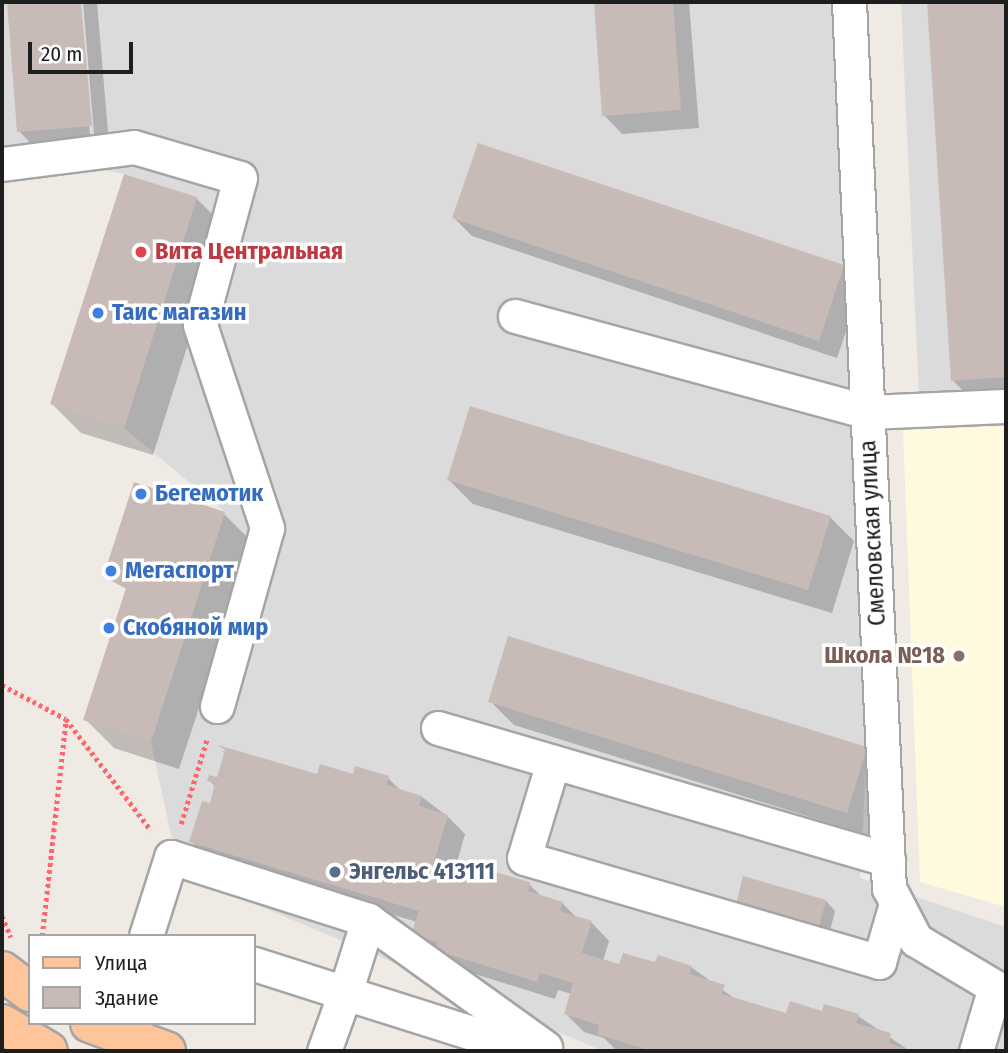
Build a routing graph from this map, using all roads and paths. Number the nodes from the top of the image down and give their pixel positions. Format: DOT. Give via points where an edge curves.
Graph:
graph roads {
  1 [pos="849,2"];
  2 [pos="2,164"];
  3 [pos="515,316"];
  4 [pos="1006,406"];
  5 [pos="868,412"];
  6 [pos="2,685"];
  7 [pos="217,706"];
  8 [pos="66,719"];
  9 [pos="438,728"];
  10 [pos="553,762"];
  11 [pos="171,857"];
  12 [pos="888,860"];
  13 [pos="895,907"];
  14 [pos="368,920"];
  15 [pos="41,934"];
  16 [pos="152,934"];
  17 [pos="256,965"];
  18 [pos="2,971"];
  19 [pos="28,990"];
  20 [pos="345,993"];
  21 [pos="2,1024"];
  22 [pos="105,1027"];
  23 [pos="48,1051"];
  24 [pos="166,1051"];
  25 [pos="324,1051"];
  26 [pos="528,1051"];
  27 [pos="551,1051"];
  28 [pos="976,1051"];
  1 -- 5 [label="street, Смеловская улица"];
  2 -- 7 [label="street" via="134,147 240,178 200,325 267,528"];
  3 -- 5 [label="street"];
  4 -- 5 [label="street"];
  5 -- 12 [label="street, Смеловская улица"];
  6 -- 8 [label="path"];
  7 -- 11 [label="path"];
  8 -- 11 [label="path"];
  8 -- 15 [label="path"];
  9 -- 10 [label="street"];
  10 -- 12 [label="street"];
  10 -- 13 [label="street" via="524,858 879,962"];
  11 -- 14 [label="street"];
  11 -- 16 [label="street"];
  12 -- 13 [label="street, Смеловская улица"];
  13 -- 28 [label="street, Смеловская улица" via="916,940 995,987"];
  14 -- 20 [label="street"];
  14 -- 27 [label="street"];
  17 -- 20 [label="street"];
  18 -- 19 [label="main road"];
  20 -- 25 [label="street"];
  20 -- 26 [label="street"];
  21 -- 23 [label="main road"];
  22 -- 24 [label="main road"];
}
